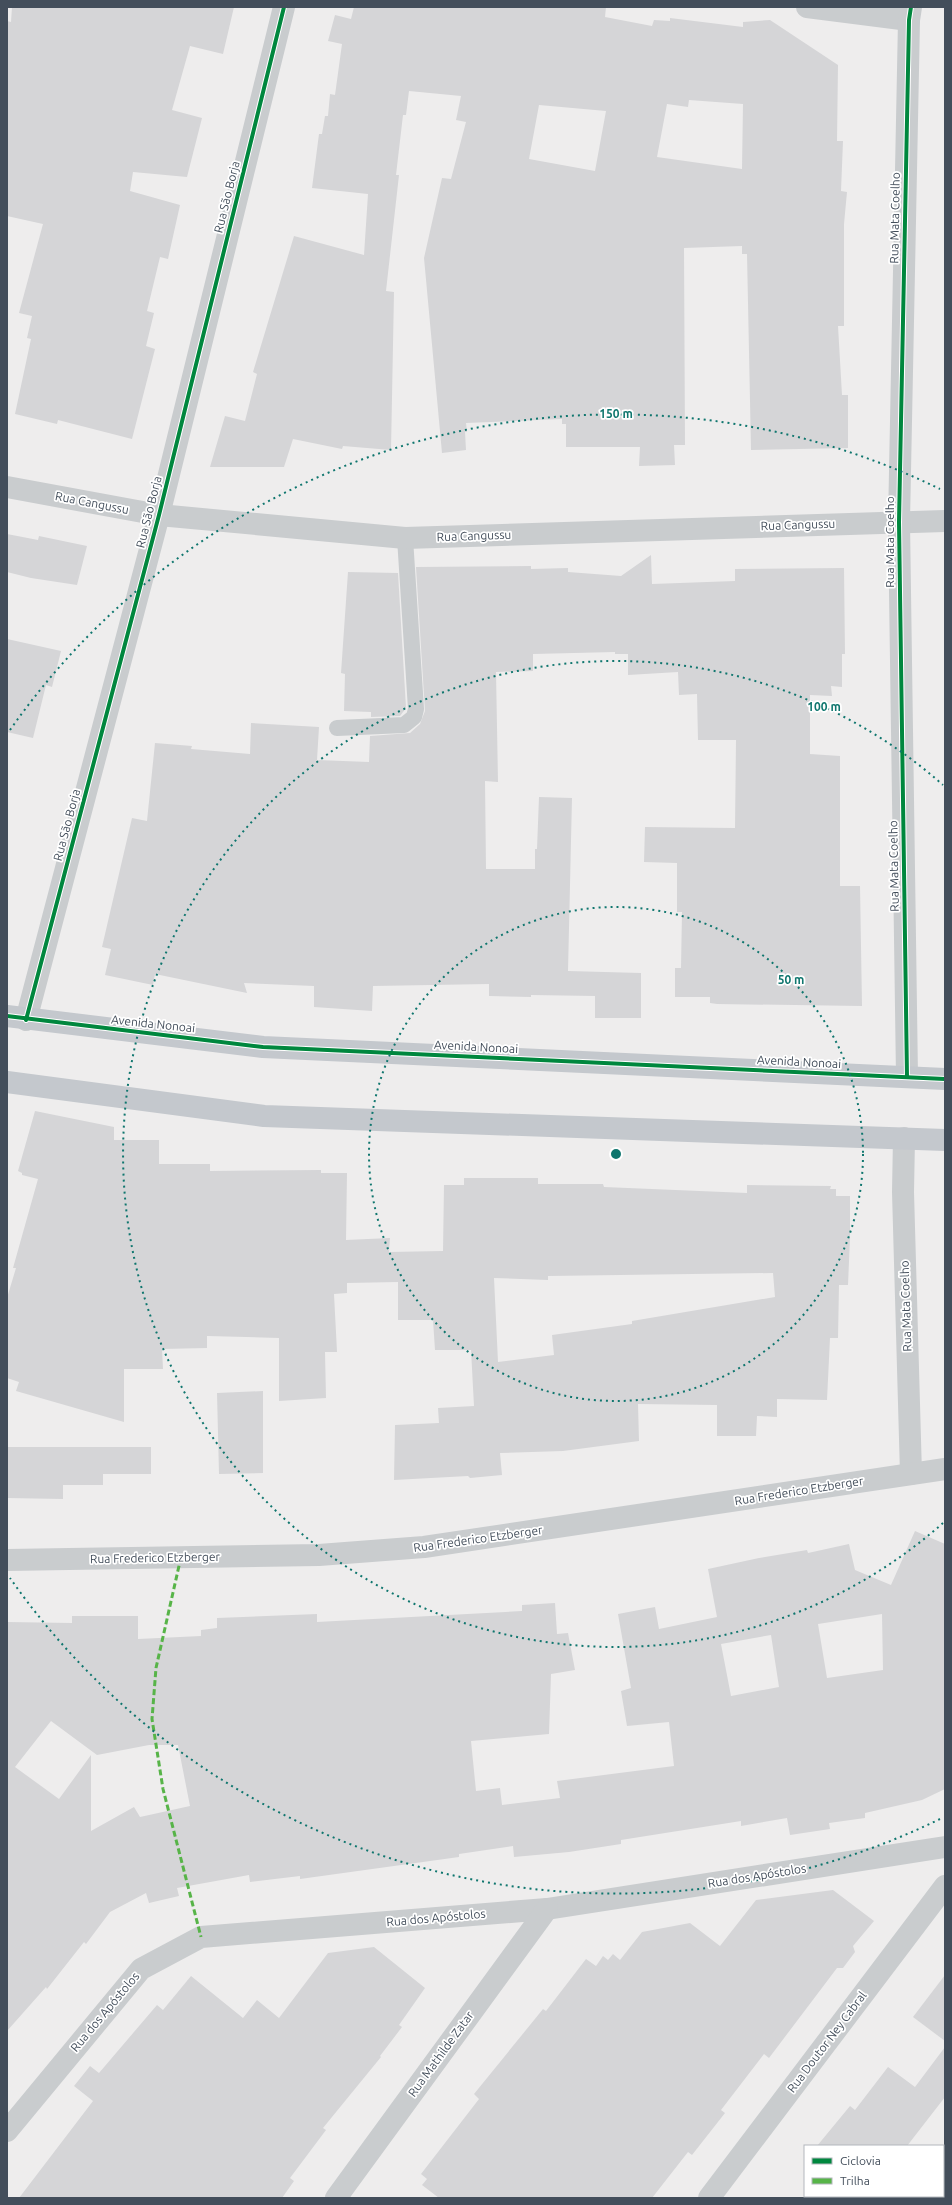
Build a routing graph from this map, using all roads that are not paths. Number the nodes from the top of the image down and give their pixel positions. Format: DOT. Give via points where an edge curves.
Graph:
graph roads {
  1 [pos="284,7"];
  2 [pos="807,7"];
  3 [pos="910,13"];
  4 [pos="7,486"];
  5 [pos="159,515"];
  6 [pos="899,522"];
  7 [pos="945,522"];
  8 [pos="405,538"];
  9 [pos="337,728"];
  10 [pos="16,1018"];
  11 [pos="907,1077"];
  12 [pos="945,1078"];
  13 [pos="8,1084"];
  14 [pos="904,1138"];
  15 [pos="945,1140"];
  16 [pos="945,1469"];
  17 [pos="911,1474"];
  18 [pos="7,1560"];
  19 [pos="945,1847"];
  20 [pos="945,1886"];
  21 [pos="547,1909"];
  22 [pos="7,2131"];
  23 [pos="336,2198"];
  24 [pos="709,2198"];
  1 -- 5 [label="street, Rua São Borja"];
  2 -- 3 [label="street"];
  3 -- 6 [label="street, Rua Mata Coelho"];
  4 -- 5 [label="street, Rua Cangussu"];
  5 -- 8 [label="street, Rua Cangussu"];
  5 -- 10 [label="street, Rua São Borja"];
  6 -- 7 [label="street, Rua Cangussu"];
  6 -- 8 [label="street, Rua Cangussu"];
  6 -- 11 [label="street, Rua Mata Coelho"];
  8 -- 9 [label="lane" via="416,709 414,717 404,725"];
  10 -- 11 [label="main road, Avenida Nonoai" via="263,1047"];
  11 -- 12 [label="main road, Avenida Nonoai"];
  13 -- 14 [label="main road" via="264,1116"];
  14 -- 15 [label="main road"];
  14 -- 17 [label="street, Rua Mata Coelho" via="903,1192"];
  16 -- 17 [label="street, Rua Frederico Etzberger"];
  17 -- 18 [label="street, Rua Frederico Etzberger" via="424,1547 319,1555"];
  19 -- 21 [label="street, Rua dos Apóstolos"];
  20 -- 24 [label="street, Rua Doutor Ney Cabral"];
  21 -- 22 [label="street, Rua dos Apóstolos" via="201,1937 141,1970"];
  21 -- 23 [label="street, Rua Mathilde Zatar"];
}
